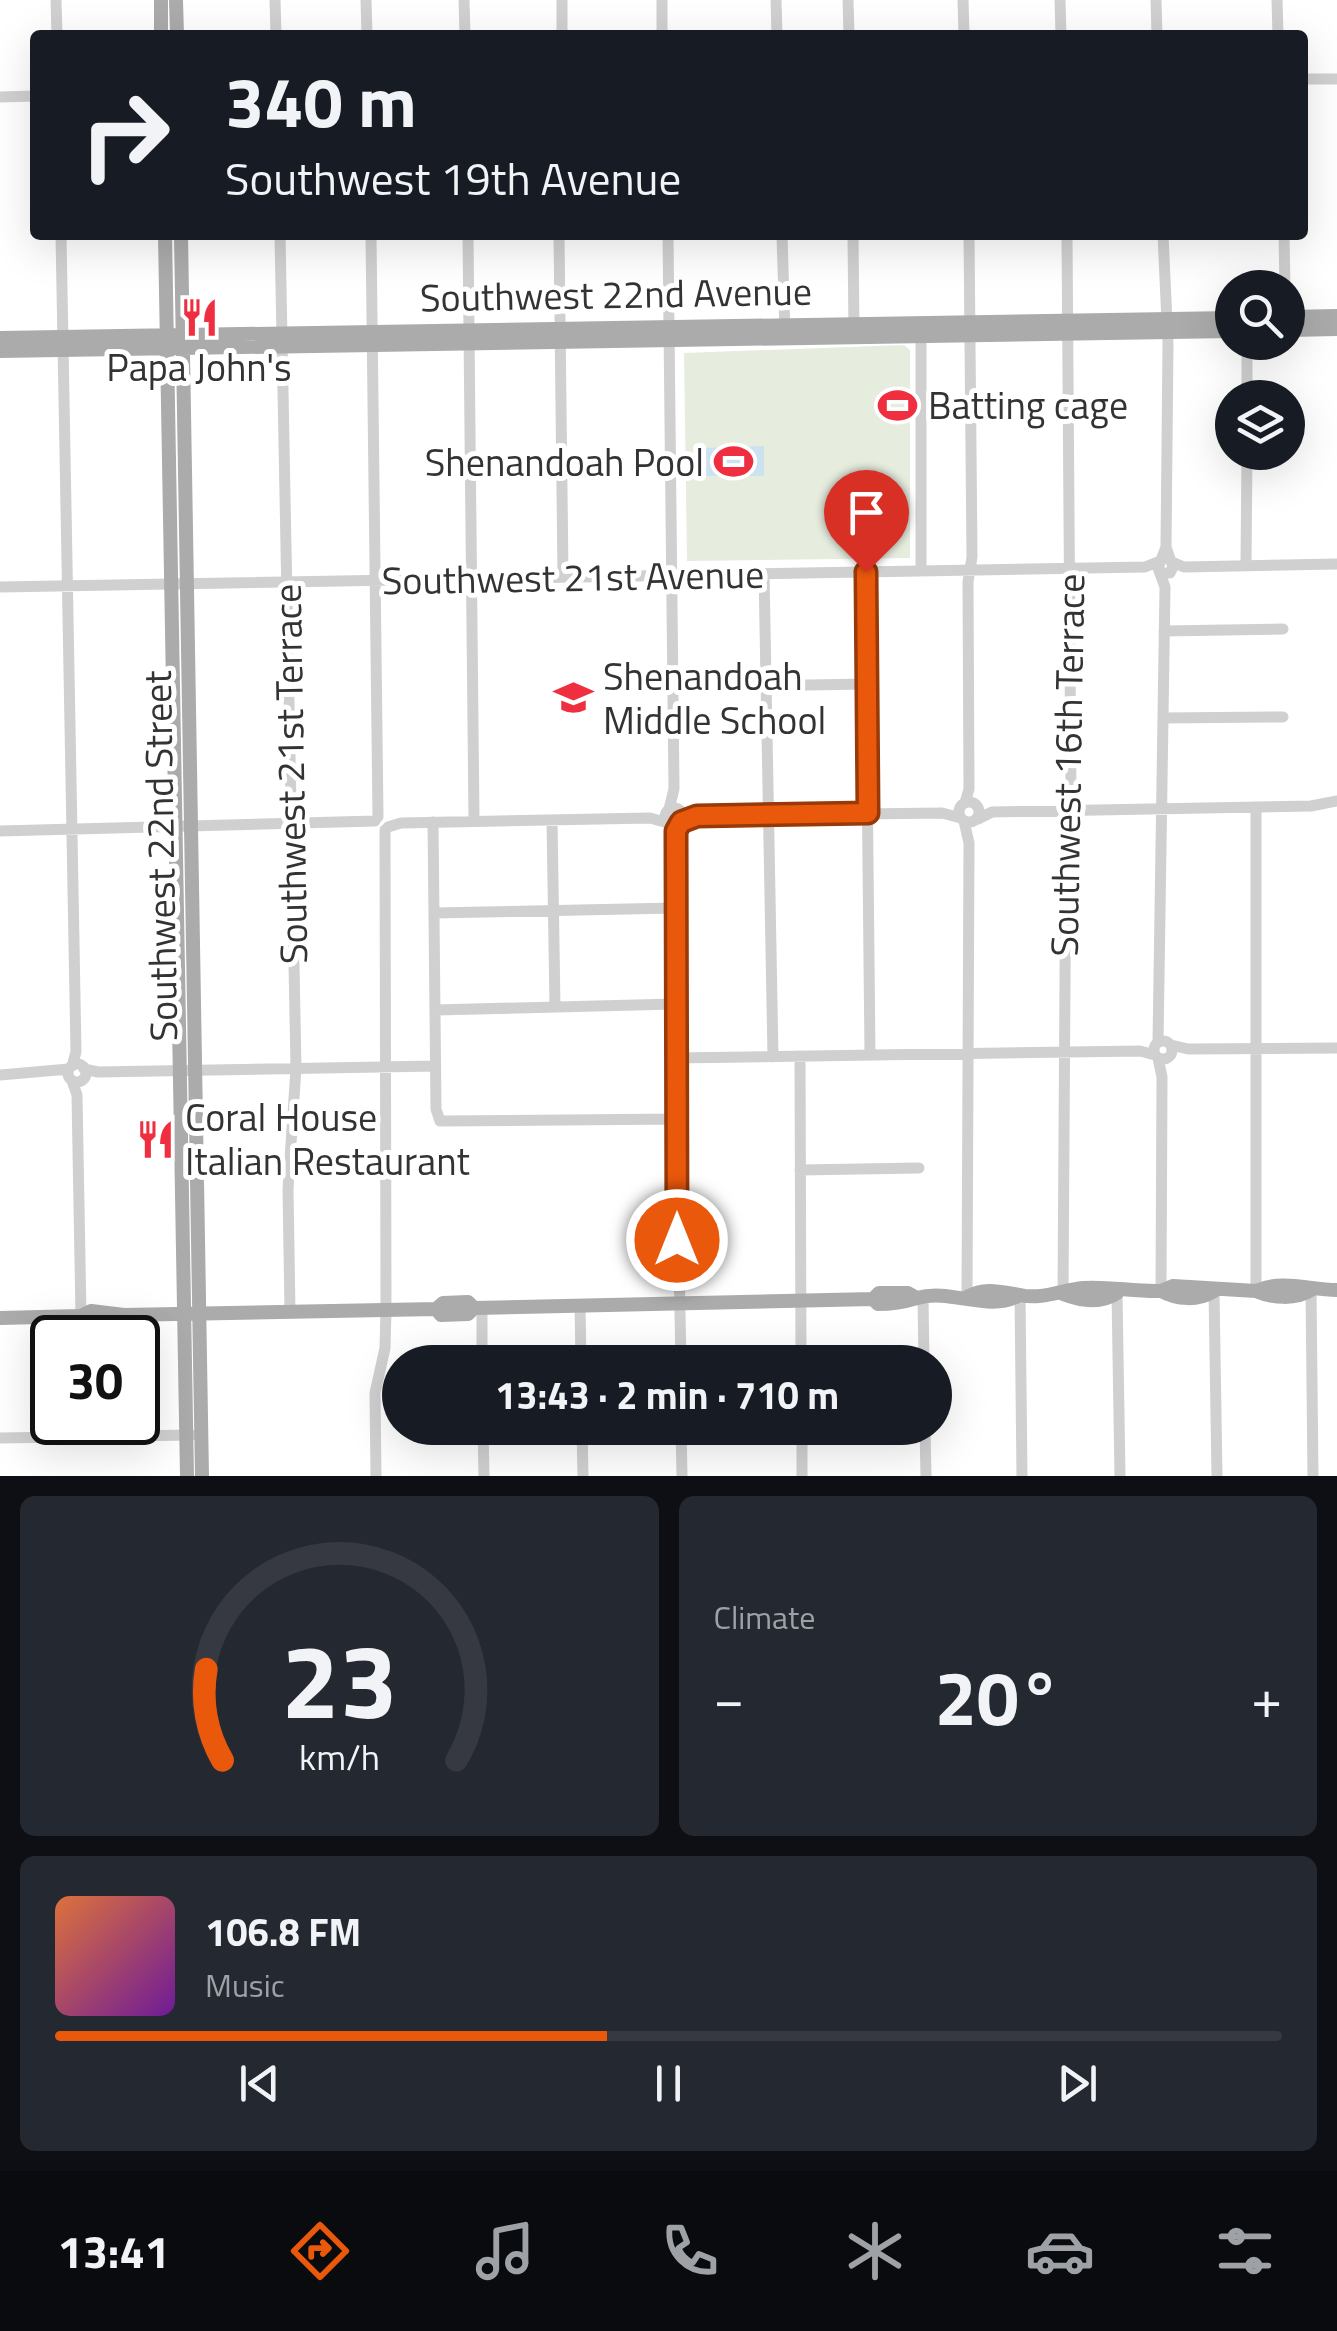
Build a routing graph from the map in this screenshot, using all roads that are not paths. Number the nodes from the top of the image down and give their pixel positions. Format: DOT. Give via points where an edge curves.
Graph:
graph roads {
  1 [pos="56,0"];
  2 [pos="161,0"];
  3 [pos="176,0"];
  4 [pos="275,0"];
  5 [pos="366,0"];
  6 [pos="464,0"];
  7 [pos="562,0"];
  8 [pos="662,0"];
  9 [pos="776,0"];
  10 [pos="848,0"];
  11 [pos="963,0"];
  12 [pos="1060,0"];
  13 [pos="1156,0"];
  14 [pos="1277,0"];
  15 [pos="57,30"];
  16 [pos="162,30"];
  17 [pos="176,30"];
  18 [pos="276,30"];
  19 [pos="366,30"];
  20 [pos="465,30"];
  21 [pos="562,30"];
  22 [pos="662,30"];
  23 [pos="777,30"];
  24 [pos="849,30"];
  25 [pos="964,30"];
  26 [pos="1061,30"];
  27 [pos="1157,30"];
  28 [pos="1278,30"];
  29 [pos="1308,79"];
  30 [pos="1337,79"];
  31 [pos="30,96"];
  32 [pos="0,97"];
  33 [pos="61,240"];
  34 [pos="165,240"];
  35 [pos="180,240"];
  36 [pos="280,240"];
  37 [pos="370,240"];
  38 [pos="468,240"];
  39 [pos="559,240"];
  40 [pos="668,240"];
  41 [pos="782,240"];
  42 [pos="852,240"];
  43 [pos="969,240"];
  44 [pos="1067,240"];
  45 [pos="1163,240"];
  46 [pos="1284,240"];
  47 [pos="1285,270"];
  48 [pos="1305,316"];
  49 [pos="1337,316"];
  50 [pos="1215,320"];
  51 [pos="1167,326"];
  52 [pos="972,327"];
  53 [pos="1070,327"];
  54 [pos="854,329"];
  55 [pos="1337,329"];
  56 [pos="785,330"];
  57 [pos="1215,330"];
  58 [pos="1305,330"];
  59 [pos="671,332"];
  60 [pos="921,334"];
  61 [pos="562,335"];
  62 [pos="470,337"];
  63 [pos="0,338"];
  64 [pos="372,338"];
  65 [pos="282,340"];
  66 [pos="175,342"];
  67 [pos="63,344"];
  68 [pos="0,351"];
  69 [pos="1247,470"];
  70 [pos="1337,564"];
  71 [pos="1246,565"];
  72 [pos="1168,567"];
  73 [pos="1069,568"];
  74 [pos="970,570"];
  75 [pos="921,571"];
  76 [pos="866,572"];
  77 [pos="673,573"];
  78 [pos="764,573"];
  79 [pos="563,575"];
  80 [pos="472,578"];
  81 [pos="377,580"];
  82 [pos="286,581"];
  83 [pos="179,584"];
  84 [pos="68,586"];
  85 [pos="0,587"];
  86 [pos="1282,629"];
  87 [pos="1164,631"];
  88 [pos="867,684"];
  89 [pos="765,686"];
  90 [pos="674,687"];
  91 [pos="1282,717"];
  92 [pos="1164,718"];
  93 [pos="1337,801"];
  94 [pos="1256,806"];
  95 [pos="1312,806"];
  96 [pos="1163,808"];
  97 [pos="1069,810"];
  98 [pos="1337,810"];
  99 [pos="969,812"];
  100 [pos="868,813"];
  101 [pos="768,815"];
  102 [pos="675,817"];
  103 [pos="552,820"];
  104 [pos="474,821"];
  105 [pos="381,822"];
  106 [pos="433,822"];
  107 [pos="291,825"];
  108 [pos="184,828"];
  109 [pos="0,830"];
  110 [pos="72,830"];
  111 [pos="674,908"];
  112 [pos="553,910"];
  113 [pos="434,914"];
  114 [pos="675,1004"];
  115 [pos="554,1007"];
  116 [pos="435,1010"];
  117 [pos="1337,1048"];
  118 [pos="1256,1049"];
  119 [pos="1163,1050"];
  120 [pos="1065,1053"];
  121 [pos="870,1054"];
  122 [pos="968,1054"];
  123 [pos="800,1056"];
  124 [pos="772,1057"];
  125 [pos="676,1058"];
  126 [pos="436,1066"];
  127 [pos="386,1067"];
  128 [pos="296,1068"];
  129 [pos="77,1071"];
  130 [pos="188,1071"];
  131 [pos="0,1074"];
  132 [pos="676,1119"];
  133 [pos="919,1168"];
  134 [pos="800,1170"];
  135 [pos="1312,1290"];
  136 [pos="1337,1290"];
  137 [pos="1256,1291"];
  138 [pos="1161,1292"];
  139 [pos="1214,1292"];
  140 [pos="1117,1293"];
  141 [pos="1063,1294"];
  142 [pos="1020,1296"];
  143 [pos="967,1297"];
  144 [pos="920,1298"];
  145 [pos="801,1301"];
  146 [pos="679,1304"];
  147 [pos="580,1306"];
  148 [pos="478,1308"];
  149 [pos="386,1310"];
  150 [pos="290,1312"];
  151 [pos="193,1314"];
  152 [pos="81,1315"];
  153 [pos="83,1315"];
  154 [pos="124,1315"];
  155 [pos="124,1315"];
  156 [pos="30,1317"];
  157 [pos="0,1318"];
  158 [pos="481,1345"];
  159 [pos="581,1345"];
  160 [pos="680,1345"];
  161 [pos="801,1345"];
  162 [pos="923,1345"];
  163 [pos="194,1435"];
  164 [pos="0,1438"];
  165 [pos="483,1445"];
  166 [pos="582,1445"];
  167 [pos="681,1445"];
  168 [pos="802,1445"];
  169 [pos="925,1445"];
  170 [pos="187,1476"];
  171 [pos="202,1476"];
  172 [pos="376,1476"];
  173 [pos="484,1476"];
  174 [pos="582,1476"];
  175 [pos="682,1476"];
  176 [pos="802,1476"];
  177 [pos="926,1476"];
  178 [pos="1022,1476"];
  179 [pos="1120,1476"];
  180 [pos="1217,1476"];
  181 [pos="1314,1476"];
  1 -- 15 [label="street"];
  2 -- 16 [label="main road"];
  3 -- 17 [label="main road"];
  4 -- 18 [label="street"];
  5 -- 19 [label="street"];
  6 -- 20 [label="street"];
  7 -- 21 [label="street"];
  8 -- 22 [label="street"];
  9 -- 23 [label="street"];
  10 -- 24 [label="street"];
  11 -- 25 [label="street"];
  12 -- 26 [label="street"];
  13 -- 27 [label="street"];
  14 -- 28 [label="street"];
  29 -- 30 [label="street"];
  31 -- 32 [label="street"];
  33 -- 67 [label="street"];
  34 -- 66 [label="main road, Southwest 22nd Street"];
  35 -- 66 [label="main road, Southwest 22nd Street"];
  36 -- 65 [label="street, Southwest 21st Terrace"];
  37 -- 64 [label="street"];
  38 -- 62 [label="street"];
  39 -- 61 [label="street"];
  40 -- 59 [label="street"];
  41 -- 56 [label="street"];
  42 -- 54 [label="street"];
  43 -- 52 [label="street"];
  44 -- 53 [label="street, Southwest 16th Terrace"];
  45 -- 51 [label="street"];
  46 -- 47 [label="street"];
  48 -- 49 [label="main road"];
  50 -- 51 [label="main road, Southwest 22nd Avenue"];
  51 -- 53 [label="main road, Southwest 22nd Avenue"];
  51 -- 57 [label="main road, Southwest 22nd Avenue"];
  51 -- 72 [label="street"];
  52 -- 53 [label="main road, Southwest 22nd Avenue"];
  52 -- 54 [label="main road, Southwest 22nd Avenue"];
  52 -- 60 [label="main road, Southwest 22nd Avenue"];
  52 -- 74 [label="street"];
  53 -- 73 [label="street, Southwest 16th Terrace"];
  54 -- 56 [label="main road, Southwest 22nd Avenue"];
  54 -- 60 [label="main road, Southwest 22nd Avenue"];
  55 -- 58 [label="main road"];
  56 -- 59 [label="main road, Southwest 22nd Avenue"];
  59 -- 61 [label="main road, Southwest 22nd Avenue"];
  59 -- 77 [label="street"];
  60 -- 75 [label="street"];
  61 -- 62 [label="main road, Southwest 22nd Avenue"];
  61 -- 79 [label="street"];
  62 -- 64 [label="main road, Southwest 22nd Avenue"];
  62 -- 80 [label="street"];
  63 -- 67 [label="main road, Southwest 22nd Avenue"];
  64 -- 65 [label="main road, Southwest 22nd Avenue"];
  64 -- 81 [label="street"];
  65 -- 66 [label="main road, Southwest 22nd Avenue"];
  65 -- 82 [label="street, Southwest 21st Terrace"];
  66 -- 67 [label="main road, Southwest 22nd Avenue"];
  66 -- 83 [label="main road, Southwest 22nd Street"];
  67 -- 68 [label="main road, Southwest 22nd Avenue"];
  67 -- 84 [label="street"];
  69 -- 71 [label="street"];
  70 -- 71 [label="street, Southwest 21st Avenue"];
  71 -- 72 [label="street, Southwest 21st Avenue"];
  72 -- 73 [label="street, Southwest 21st Avenue"];
  72 -- 87 [label="street"];
  73 -- 74 [label="street, Southwest 21st Avenue"];
  73 -- 97 [label="street, Southwest 16th Terrace"];
  74 -- 75 [label="street, Southwest 21st Avenue"];
  74 -- 99 [label="street"];
  75 -- 76 [label="street, Southwest 21st Avenue"];
  76 -- 78 [label="street, Southwest 21st Avenue"];
  76 -- 88 [label="street"];
  77 -- 78 [label="street, Southwest 21st Avenue"];
  77 -- 79 [label="street, Southwest 21st Avenue"];
  77 -- 90 [label="street"];
  78 -- 89 [label="street"];
  79 -- 80 [label="street, Southwest 21st Avenue"];
  80 -- 81 [label="street, Southwest 21st Avenue"];
  80 -- 104 [label="street"];
  81 -- 82 [label="street, Southwest 21st Avenue"];
  81 -- 105 [label="street"];
  82 -- 83 [label="street, Southwest 21st Avenue"];
  82 -- 107 [label="street, Southwest 21st Terrace"];
  83 -- 84 [label="street, Southwest 21st Avenue"];
  83 -- 108 [label="main road, Southwest 22nd Street"];
  84 -- 85 [label="street, Southwest 21st Avenue"];
  84 -- 110 [label="street"];
  86 -- 87 [label="street"];
  87 -- 92 [label="street"];
  88 -- 89 [label="street"];
  88 -- 100 [label="street"];
  89 -- 90 [label="street"];
  89 -- 101 [label="street"];
  90 -- 102 [label="street"];
  91 -- 92 [label="street"];
  92 -- 96 [label="street"];
  93 -- 95 [label="street"];
  94 -- 95 [label="street"];
  94 -- 96 [label="street"];
  94 -- 118 [label="street"];
  95 -- 98 [label="street"];
  96 -- 97 [label="street"];
  96 -- 119 [label="street"];
  97 -- 99 [label="street"];
  97 -- 120 [label="street, Southwest 16th Terrace"];
  99 -- 100 [label="street"];
  99 -- 122 [label="street"];
  100 -- 101 [label="street"];
  100 -- 121 [label="street"];
  101 -- 102 [label="street"];
  101 -- 124 [label="street"];
  102 -- 103 [label="street"];
  102 -- 111 [label="street"];
  103 -- 104 [label="street"];
  103 -- 112 [label="street"];
  104 -- 106 [label="street"];
  105 -- 106 [label="street"];
  105 -- 107 [label="street"];
  105 -- 127 [label="street"];
  106 -- 113 [label="street"];
  107 -- 108 [label="street"];
  107 -- 128 [label="street, Southwest 21st Terrace"];
  108 -- 110 [label="street"];
  108 -- 130 [label="main road, Southwest 22nd Street"];
  109 -- 110 [label="street"];
  110 -- 129 [label="street"];
  111 -- 112 [label="street"];
  111 -- 114 [label="street"];
  112 -- 113 [label="street"];
  112 -- 115 [label="street"];
  113 -- 116 [label="street"];
  114 -- 115 [label="street"];
  114 -- 125 [label="street"];
  115 -- 116 [label="street"];
  116 -- 126 [label="street"];
  117 -- 118 [label="street"];
  118 -- 119 [label="street"];
  118 -- 137 [label="street"];
  119 -- 120 [label="street"];
  119 -- 138 [label="street"];
  120 -- 122 [label="street"];
  120 -- 141 [label="street, Southwest 16th Terrace"];
  121 -- 122 [label="street"];
  121 -- 123 [label="street"];
  122 -- 143 [label="street"];
  123 -- 124 [label="street"];
  123 -- 134 [label="street"];
  124 -- 125 [label="street"];
  125 -- 132 [label="street"];
  126 -- 127 [label="street"];
  126 -- 132 [label="street" via="442,1122"];
  127 -- 128 [label="street"];
  127 -- 149 [label="street"];
  128 -- 130 [label="street"];
  128 -- 150 [label="street, Southwest 21st Terrace" via="287,1218"];
  129 -- 130 [label="street"];
  129 -- 131 [label="street"];
  129 -- 152 [label="street"];
  130 -- 151 [label="main road, Southwest 22nd Street"];
  132 -- 146 [label="street"];
  133 -- 134 [label="street"];
  134 -- 145 [label="street"];
  135 -- 136 [label="main road"];
  135 -- 137 [label="main road" via="1302,1284"];
  135 -- 181 [label="street"];
  137 -- 139 [label="main road"];
  138 -- 139 [label="main road" via="1203,1286"];
  138 -- 140 [label="main road"];
  139 -- 180 [label="street"];
  140 -- 141 [label="main road" via="1078,1288"];
  140 -- 179 [label="street"];
  141 -- 142 [label="main road"];
  142 -- 143 [label="main road" via="979,1290"];
  142 -- 178 [label="street"];
  143 -- 144 [label="main road"];
  144 -- 145 [label="main road" via="908,1292"];
  144 -- 162 [label="street"];
  145 -- 146 [label="main road"];
  145 -- 161 [label="street"];
  146 -- 147 [label="main road"];
  146 -- 160 [label="street"];
  147 -- 148 [label="main road"];
  147 -- 159 [label="street"];
  148 -- 149 [label="main road" via="468,1302"];
  148 -- 158 [label="street"];
  149 -- 150 [label="main road"];
  149 -- 172 [label="street"];
  150 -- 151 [label="main road"];
  151 -- 154 [label="main road"];
  151 -- 163 [label="main road, Southwest 22nd Street"];
  153 -- 155 [label="main road"];
  156 -- 157 [label="main road"];
  163 -- 164 [label="street"];
  163 -- 170 [label="main road, Southwest 22nd Street"];
  163 -- 171 [label="main road, Southwest 22nd Street"];
  165 -- 173 [label="street"];
  166 -- 174 [label="street"];
  167 -- 175 [label="street"];
  168 -- 176 [label="street"];
  169 -- 177 [label="street"];
}
